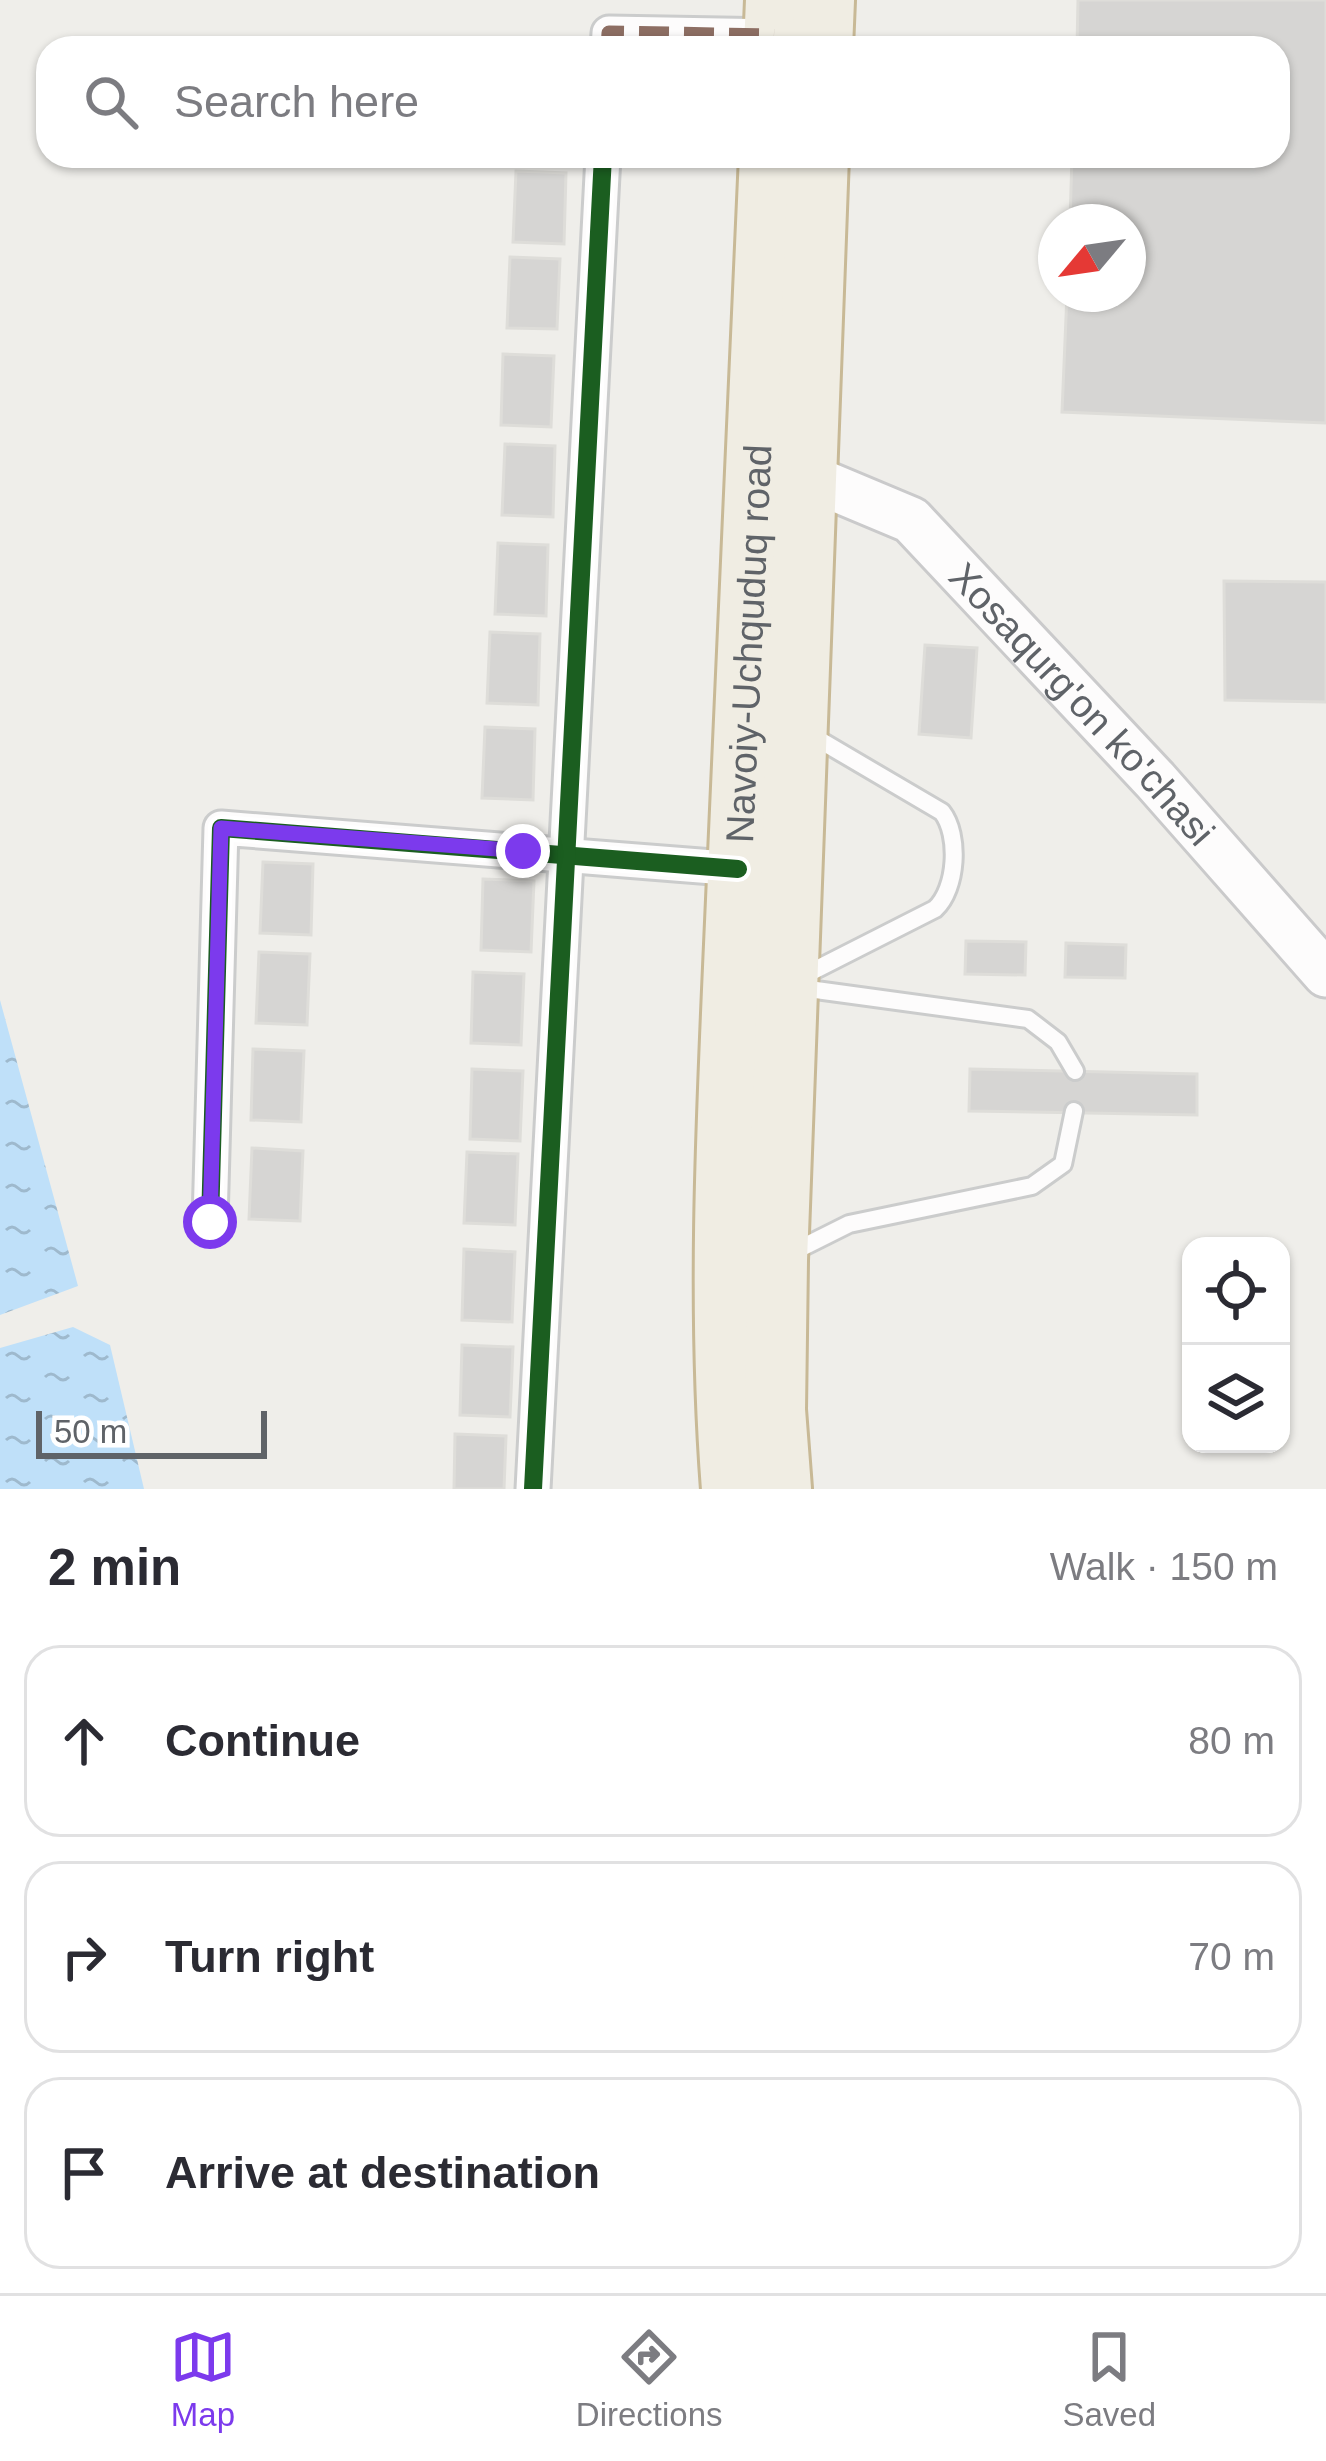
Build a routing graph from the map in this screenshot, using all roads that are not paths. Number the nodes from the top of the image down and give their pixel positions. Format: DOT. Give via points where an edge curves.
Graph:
graph roads {
  1 [pos="824,0"];
  2 [pos="787,33"];
  3 [pos="609,36"];
  4 [pos="602,168"];
  5 [pos="770,168"];
  6 [pos="817,168"];
  7 [pos="782,468"];
  8 [pos="797,727"];
  9 [pos="566,854"];
  10 [pos="738,868"];
  11 [pos="1326,974"];
  12 [pos="788,986"];
  13 [pos="1075,1071"];
  14 [pos="1074,1111"];
  15 [pos="210,1222"];
  16 [pos="777,1260"];
  17 [pos="532,1489"];
  18 [pos="732,1489"];
  19 [pos="781,1489"];
  1 -- 2 [label="highway"];
  2 -- 3 [label="street"];
  4 -- 9 [label="street"];
  5 -- 7 [label="highway, Navoiy-Uchquduq road"];
  6 -- 7 [label="highway, Navoiy-Uchquduq road"];
  7 -- 8 [label="highway, Navoiy-Uchquduq road"];
  7 -- 10 [label="highway, Navoiy-Uchquduq road"];
  7 -- 11 [label="street, Xosaqurg'on ko'chasi" via="910,520"];
  8 -- 12 [label="highway, Navoiy-Uchquduq road"];
  8 -- 12 [label="lane" via="942,812 954,834 946,899"];
  9 -- 10 [label="street"];
  9 -- 15 [label="street" via="221,828"];
  9 -- 17 [label="street"];
  10 -- 18 [label="highway, Navoiy-Uchquduq road" via="723,1223"];
  12 -- 13 [label="lane" via="1028,1019 1058,1042"];
  12 -- 16 [label="highway, Navoiy-Uchquduq road"];
  14 -- 16 [label="lane" via="1063,1164 1032,1186 850,1224"];
  16 -- 19 [label="highway, Navoiy-Uchquduq road"];
}
